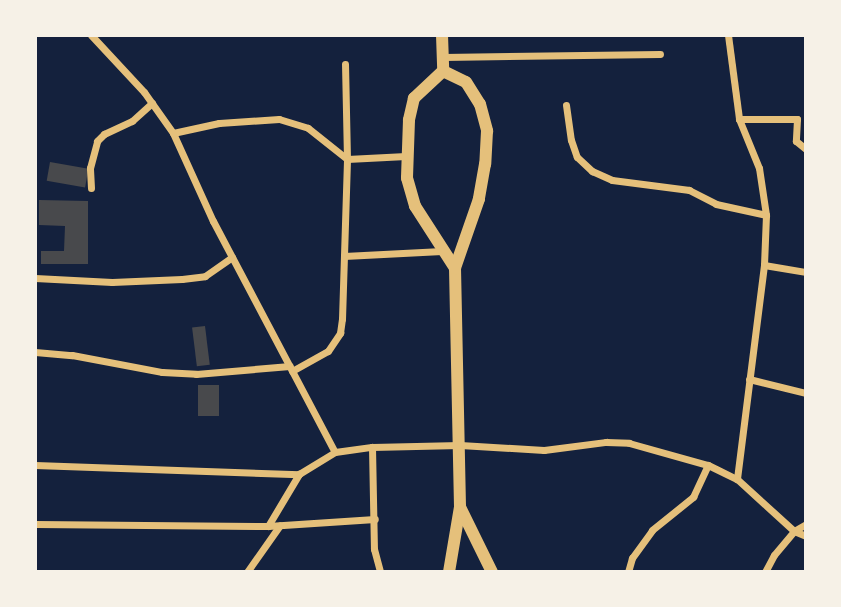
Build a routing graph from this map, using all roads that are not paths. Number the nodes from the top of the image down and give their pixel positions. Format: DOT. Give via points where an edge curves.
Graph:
graph roads {
  1 [pos="92,35"];
  2 [pos="442,35"];
  3 [pos="728,35"];
  4 [pos="660,54"];
  5 [pos="443,57"];
  6 [pos="345,64"];
  7 [pos="443,71"];
  8 [pos="152,103"];
  9 [pos="566,105"];
  10 [pos="739,119"];
  11 [pos="173,133"];
  12 [pos="806,149"];
  13 [pos="406,156"];
  14 [pos="347,159"];
  15 [pos="91,188"];
  16 [pos="766,215"];
  17 [pos="442,251"];
  18 [pos="344,256"];
  19 [pos="232,257"];
  20 [pos="764,265"];
  21 [pos="455,268"];
  22 [pos="806,272"];
  23 [pos="35,278"];
  24 [pos="35,352"];
  25 [pos="291,369"];
  26 [pos="749,379"];
  27 [pos="806,394"];
  28 [pos="460,445"];
  29 [pos="372,447"];
  30 [pos="335,452"];
  31 [pos="35,465"];
  32 [pos="708,465"];
  33 [pos="299,474"];
  34 [pos="737,479"];
  35 [pos="460,507"];
  36 [pos="375,519"];
  37 [pos="35,524"];
  38 [pos="806,524"];
  39 [pos="280,525"];
  40 [pos="268,526"];
  41 [pos="794,531"];
  42 [pos="806,536"];
  43 [pos="247,572"];
  44 [pos="380,572"];
  45 [pos="450,572"];
  46 [pos="492,572"];
  47 [pos="628,572"];
  48 [pos="765,572"];
  1 -- 8 [label="street"];
  2 -- 5 [label="street"];
  3 -- 10 [label="street"];
  4 -- 5 [label="street"];
  5 -- 7 [label="street"];
  6 -- 14 [label="street"];
  7 -- 13 [label="street" via="414,98"];
  7 -- 21 [label="street" via="466,82 480,104 487,131 479,199"];
  8 -- 11 [label="street"];
  8 -- 15 [label="street" via="97,141 90,168"];
  9 -- 16 [label="street" via="577,157 592,170 612,180 689,190 716,204"];
  10 -- 12 [label="street" via="797,119 796,141"];
  10 -- 16 [label="street" via="759,167"];
  11 -- 14 [label="street" via="219,123 279,119 308,128"];
  11 -- 19 [label="street"];
  13 -- 14 [label="street"];
  13 -- 17 [label="street" via="415,206"];
  14 -- 18 [label="street"];
  16 -- 20 [label="street"];
  17 -- 18 [label="street"];
  17 -- 21 [label="street"];
  18 -- 25 [label="street" via="340,333 328,351"];
  19 -- 23 [label="street" via="205,275 182,279"];
  19 -- 25 [label="street"];
  20 -- 22 [label="street"];
  20 -- 26 [label="street"];
  21 -- 28 [label="street"];
  24 -- 25 [label="street" via="162,372"];
  25 -- 30 [label="street"];
  26 -- 27 [label="street"];
  26 -- 34 [label="street"];
  28 -- 29 [label="street"];
  28 -- 32 [label="street" via="544,450 629,443"];
  28 -- 35 [label="street"];
  29 -- 30 [label="street"];
  29 -- 36 [label="street"];
  30 -- 33 [label="street"];
  31 -- 33 [label="street"];
  32 -- 34 [label="street"];
  32 -- 47 [label="street" via="693,497 652,530"];
  33 -- 40 [label="street"];
  34 -- 41 [label="street"];
  35 -- 45 [label="street"];
  35 -- 46 [label="street"];
  36 -- 39 [label="street"];
  36 -- 44 [label="street" via="374,549"];
  37 -- 40 [label="street"];
  38 -- 41 [label="street"];
  39 -- 40 [label="street"];
  39 -- 43 [label="street"];
  41 -- 42 [label="street"];
  41 -- 48 [label="street"];
}
